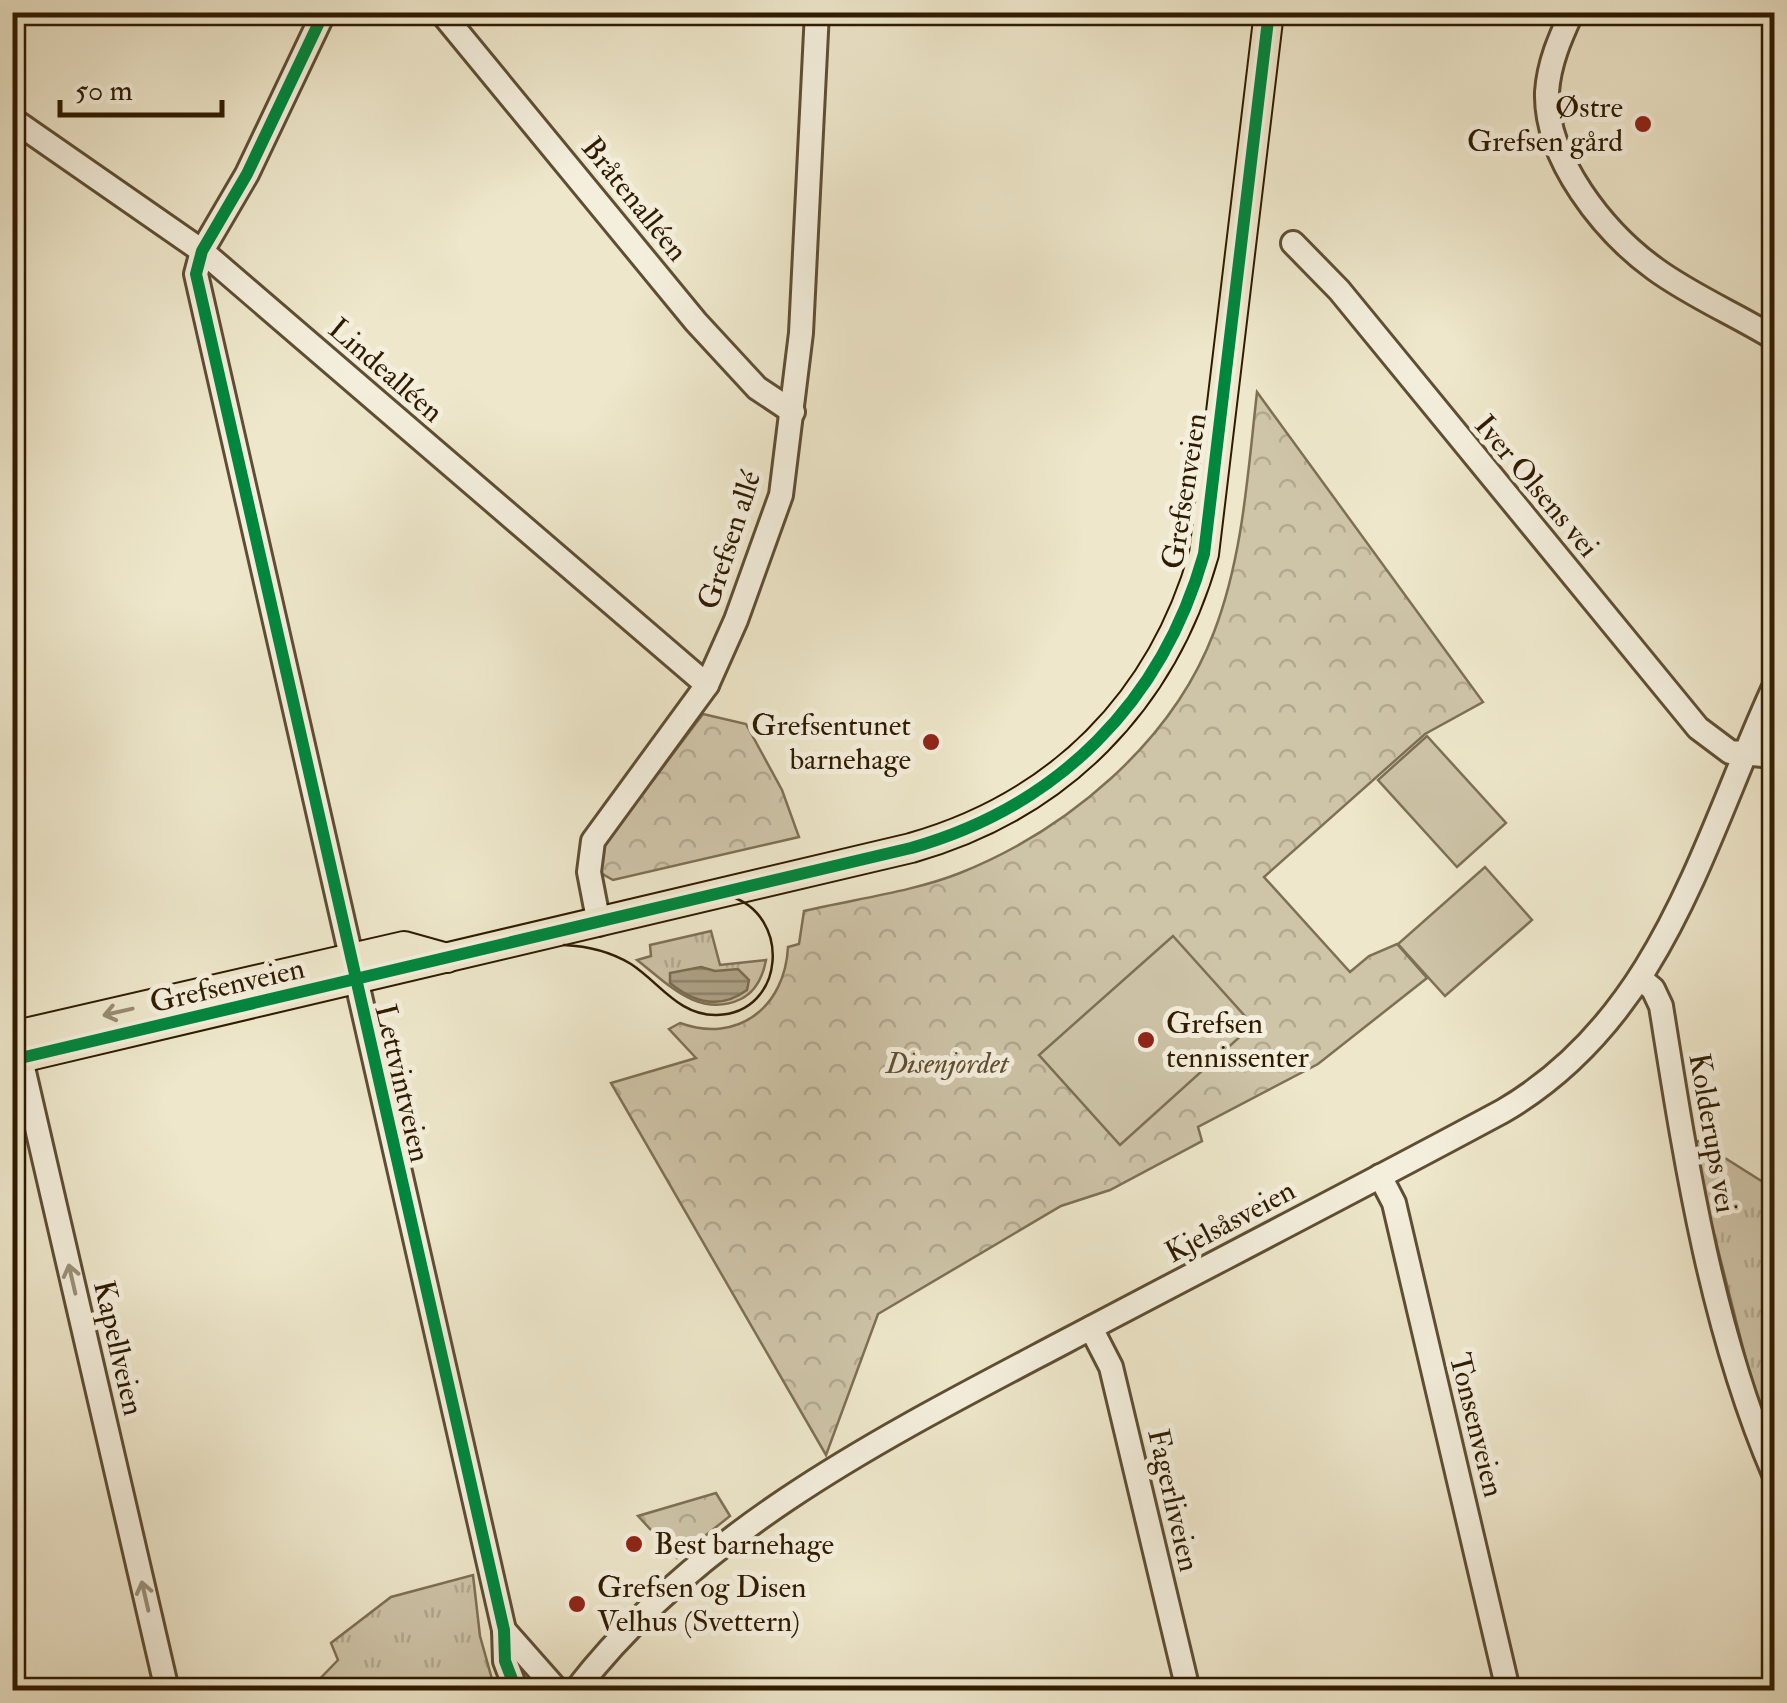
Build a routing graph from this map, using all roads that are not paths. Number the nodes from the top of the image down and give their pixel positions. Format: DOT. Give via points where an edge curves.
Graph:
graph roads {
  1 [pos="324,12"];
  2 [pos="440,12"];
  3 [pos="818,12"];
  4 [pos="1268,12"];
  5 [pos="1572,12"];
  6 [pos="12,118"];
  7 [pos="1292,243"];
  8 [pos="202,251"];
  9 [pos="1774,338"];
  10 [pos="793,412"];
  11 [pos="706,685"];
  12 [pos="1774,687"];
  13 [pos="1744,756"];
  14 [pos="1774,756"];
  15 [pos="600,924"];
  16 [pos="352,970"];
  17 [pos="1642,979"];
  18 [pos="15,1042"];
  19 [pos="1380,1176"];
  20 [pos="1091,1328"];
  21 [pos="1774,1474"];
  22 [pos="504,1630"];
  23 [pos="167,1690"];
  24 [pos="516,1690"];
  25 [pos="556,1690"];
  26 [pos="576,1690"];
  27 [pos="1188,1690"];
  28 [pos="1508,1690"];
  1 -- 8 [label="street" via="247,174"];
  2 -- 10 [label="street, Bråtenalléen" via="696,322 757,388"];
  3 -- 10 [label="street, Grefsen allé"];
  4 -- 15 [label="main road, Grefsenveien" via="1204,554 1172,640 1127,712 1041,791 982,824 912,848"];
  5 -- 9 [label="street" via="1547,94 1551,126 1575,178 1603,218 1652,266"];
  6 -- 8 [label="street, Lindealléen"];
  7 -- 13 [label="street, Iver Olsens vei" via="1338,290 1698,728"];
  8 -- 11 [label="street, Lindealléen"];
  8 -- 16 [label="street, Lettvintveien" via="197,282"];
  10 -- 11 [label="street, Grefsen allé" via="781,495"];
  11 -- 15 [label="street, Grefsen allé" via="593,841 588,872"];
  12 -- 13 [label="street, Kjelsåsveien"];
  13 -- 14 [label="street"];
  13 -- 17 [label="street, Kjelsåsveien"];
  15 -- 16 [label="main road, Grefsenveien" via="453,959 404,946"];
  16 -- 18 [label="main road, Grefsenveien"];
  16 -- 22 [label="street, Lettvintveien"];
  17 -- 19 [label="street, Kjelsåsveien" via="1613,1020 1552,1080"];
  17 -- 21 [label="street, Kolderups vei" via="1661,1006 1705,1249 1753,1423"];
  23 -- 18 [label="street, Kapellveien, one-way"];
  19 -- 20 [label="street, Kjelsåsveien"];
  19 -- 28 [label="street, Tonsenveien" via="1394,1203"];
  20 -- 26 [label="street, Kjelsåsveien" via="876,1442 780,1503 653,1608"];
  20 -- 27 [label="street, Fagerliveien" via="1111,1367"];
  22 -- 24 [label="street, Lettvintveien" via="505,1662"];
  22 -- 25 [label="street, Lettvintveien"];
}
